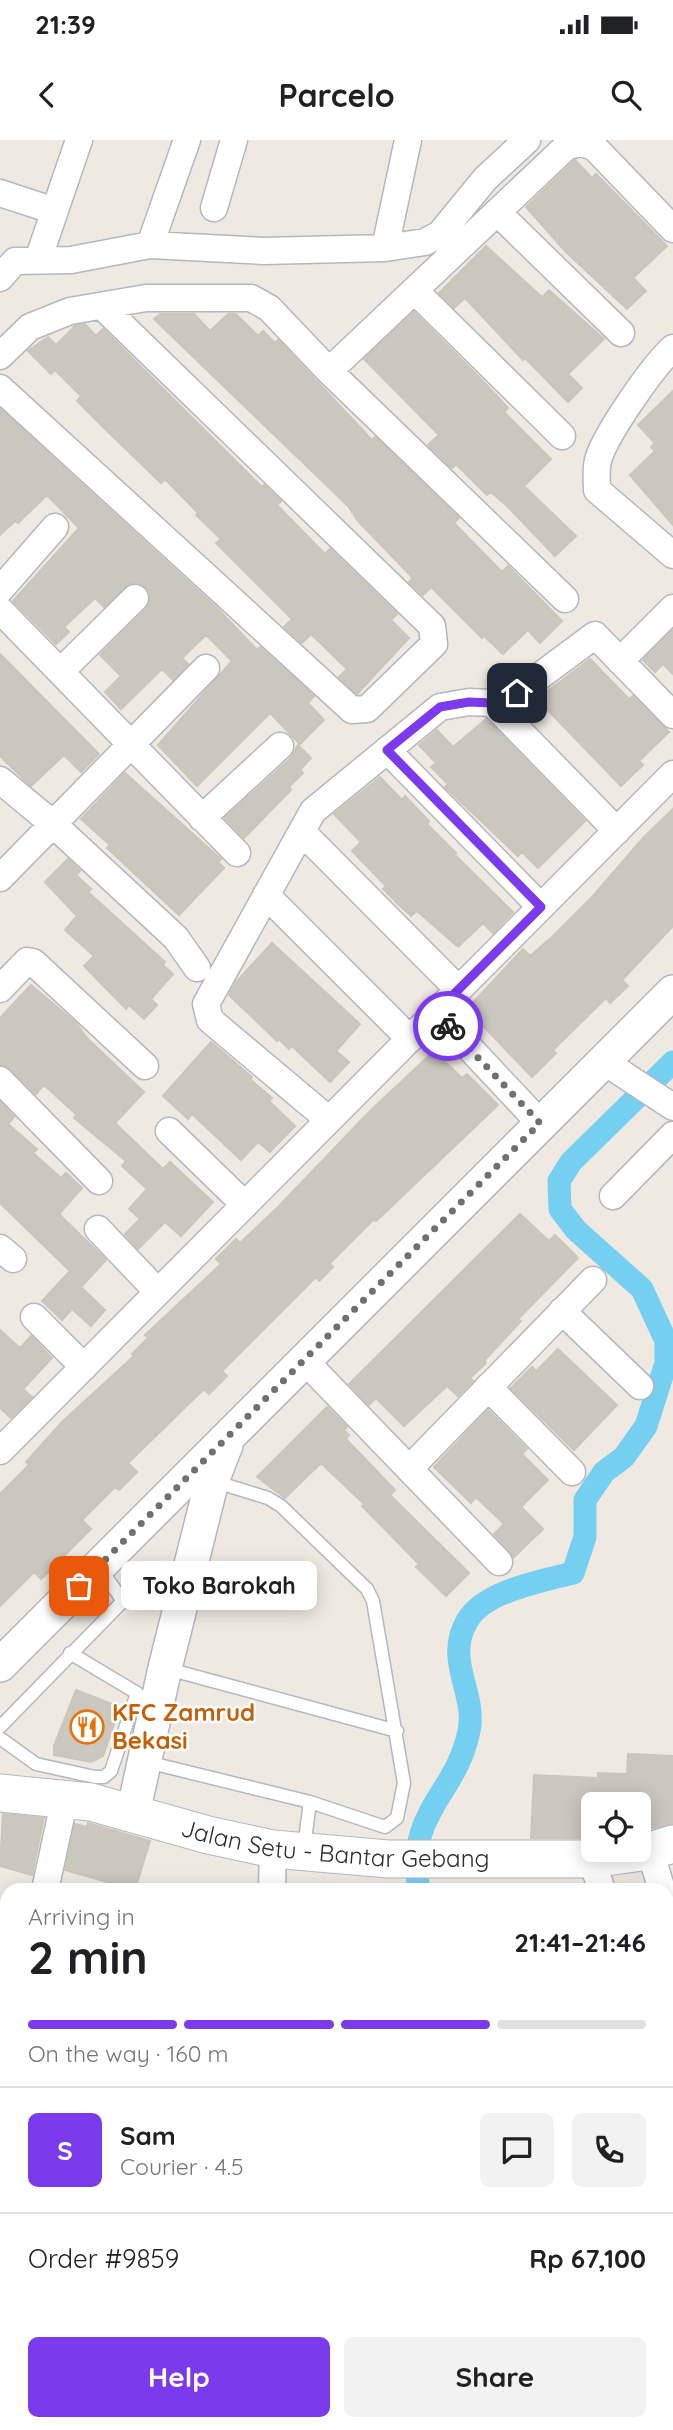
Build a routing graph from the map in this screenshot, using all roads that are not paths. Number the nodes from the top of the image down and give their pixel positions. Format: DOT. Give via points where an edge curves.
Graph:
graph roads {
  1 [pos="79,140"];
  2 [pos="187,140"];
  3 [pos="234,140"];
  4 [pos="408,140"];
  5 [pos="527,140"];
  6 [pos="0,193"];
  7 [pos="214,208"];
  8 [pos="55,212"];
  9 [pos="497,212"];
  10 [pos="673,229"];
  11 [pos="150,245"];
  12 [pos="386,248"];
  13 [pos="13,261"];
  14 [pos="415,291"];
  15 [pos="103,307"];
  16 [pos="621,333"];
  17 [pos="0,356"];
  18 [pos="668,364"];
  19 [pos="328,371"];
  20 [pos="0,388"];
  21 [pos="562,436"];
  22 [pos="55,527"];
  23 [pos="673,555"];
  24 [pos="0,590"];
  25 [pos="135,598"];
  26 [pos="565,599"];
  27 [pos="673,608"];
  28 [pos="0,610"];
  29 [pos="620,661"];
  30 [pos="206,668"];
  31 [pos="61,671"];
  32 [pos="492,703"];
  33 [pos="673,715"];
  34 [pos="132,743"];
  35 [pos="280,746"];
  36 [pos="387,750"];
  37 [pos="673,774"];
  38 [pos="0,780"];
  39 [pos="202,818"];
  40 [pos="53,824"];
  41 [pos="617,831"];
  42 [pos="302,832"];
  43 [pos="237,853"];
  44 [pos="0,878"];
  45 [pos="266,895"];
  46 [pos="541,907"];
  47 [pos="197,968"];
  48 [pos="0,989"];
  49 [pos="459,990"];
  50 [pos="673,992"];
  51 [pos="436,1012"];
  52 [pos="410,1039"];
  53 [pos="145,1066"];
  54 [pos="613,1068"];
  55 [pos="0,1080"];
  56 [pos="668,1105"];
  57 [pos="329,1120"];
  58 [pos="540,1123"];
  59 [pos="169,1131"];
  60 [pos="673,1135"];
  61 [pos="99,1181"];
  62 [pos="613,1196"];
  63 [pos="245,1205"];
  64 [pos="98,1229"];
  65 [pos="593,1280"];
  66 [pos="158,1292"];
  67 [pos="562,1311"];
  68 [pos="34,1317"];
  69 [pos="303,1360"];
  70 [pos="84,1367"];
  71 [pos="640,1386"];
  72 [pos="488,1388"];
  73 [pos="231,1433"];
  74 [pos="4,1441"];
  75 [pos="409,1469"];
  76 [pos="572,1472"];
  77 [pos="212,1481"];
  78 [pos="499,1562"];
  79 [pos="98,1566"];
  80 [pos="70,1653"];
  81 [pos="0,1665"];
  82 [pos="164,1668"];
  83 [pos="0,1727"];
  84 [pos="397,1731"];
  85 [pos="0,1738"];
  86 [pos="143,1762"];
  87 [pos="26,1782"];
  88 [pos="65,1798"];
  89 [pos="310,1802"];
  90 [pos="133,1813"];
  91 [pos="661,1847"];
  92 [pos="288,1850"];
  93 [pos="596,1875"];
  94 [pos="47,1883"];
  95 [pos="275,1883"];
  96 [pos="662,1883"];
  1 -- 8 [label="street"];
  2 -- 11 [label="street"];
  3 -- 7 [label="street"];
  4 -- 12 [label="street"];
  5 -- 12 [label="street" via="485,179 433,239"];
  6 -- 8 [label="street"];
  8 -- 13 [label="street"];
  9 -- 10 [label="street" via="567,146 581,143 594,147"];
  9 -- 14 [label="street"];
  9 -- 16 [label="street"];
  11 -- 12 [label="street" via="264,251"];
  11 -- 13 [label="street" via="71,260"];
  14 -- 19 [label="street"];
  14 -- 21 [label="street"];
  15 -- 17 [label="street" via="70,311 30,327"];
  15 -- 19 [label="street" via="146,298 251,298 269,308"];
  15 -- 20 [label="street" via="432,625 434,643 367,709 352,710"];
  18 -- 23 [label="street" via="601,451 597,490"];
  19 -- 26 [label="street"];
  22 -- 24 [label="street"];
  25 -- 31 [label="street"];
  27 -- 29 [label="street"];
  28 -- 31 [label="street"];
  29 -- 32 [label="street" via="595,635 517,693"];
  29 -- 33 [label="street"];
  30 -- 34 [label="street"];
  31 -- 34 [label="street"];
  32 -- 36 [label="street" via="440,707"];
  32 -- 41 [label="street"];
  34 -- 39 [label="street"];
  34 -- 40 [label="street"];
  35 -- 39 [label="street"];
  36 -- 42 [label="street" via="313,811"];
  36 -- 46 [label="street"];
  37 -- 41 [label="street"];
  38 -- 40 [label="street"];
  39 -- 43 [label="street"];
  40 -- 44 [label="street"];
  40 -- 47 [label="street" via="176,938"];
  41 -- 46 [label="street"];
  42 -- 45 [label="street"];
  42 -- 49 [label="street"];
  45 -- 52 [label="street"];
  45 -- 57 [label="street" via="206,1004 210,1020"];
  46 -- 49 [label="street"];
  48 -- 53 [label="street" via="27,961 33,962"];
  49 -- 51 [label="street"];
  50 -- 54 [label="street"];
  51 -- 52 [label="street"];
  51 -- 58 [label="street"];
  52 -- 57 [label="street"];
  54 -- 56 [label="street"];
  54 -- 58 [label="street"];
  55 -- 61 [label="street"];
  57 -- 63 [label="street"];
  58 -- 69 [label="street"];
  59 -- 63 [label="street"];
  60 -- 62 [label="street"];
  63 -- 66 [label="street"];
  64 -- 66 [label="street"];
  65 -- 67 [label="street"];
  66 -- 70 [label="street"];
  67 -- 71 [label="street"];
  67 -- 72 [label="street"];
  68 -- 70 [label="street"];
  69 -- 73 [label="street"];
  69 -- 75 [label="street"];
  70 -- 74 [label="street"];
  72 -- 75 [label="street"];
  72 -- 76 [label="street"];
  73 -- 77 [label="street"];
  73 -- 79 [label="street"];
  75 -- 78 [label="street"];
  77 -- 82 [label="street"];
  77 -- 84 [label="lane" via="281,1506 368,1589"];
  79 -- 80 [label="lane" via="123,1601"];
  79 -- 81 [label="street"];
  80 -- 83 [label="lane"];
  80 -- 87 [label="lane" via="137,1693 137,1699 111,1771 104,1777"];
  82 -- 84 [label="lane"];
  82 -- 86 [label="street"];
  84 -- 89 [label="lane" via="404,1783 392,1824 385,1827"];
  85 -- 87 [label="lane"];
  86 -- 89 [label="lane"];
  86 -- 90 [label="street"];
  87 -- 88 [label="main road, Jalan Setu - Bantar Gebang"];
  88 -- 90 [label="main road, Jalan Setu - Bantar Gebang"];
  88 -- 94 [label="street"];
  89 -- 92 [label="lane"];
  90 -- 92 [label="main road, Jalan Setu - Bantar Gebang" via="208,1835"];
  91 -- 93 [label="main road, Jalan Setu - Bantar Gebang"];
  91 -- 96 [label="street"];
  92 -- 93 [label="main road, Jalan Setu - Bantar Gebang" via="469,1860"];
  92 -- 95 [label="street"];
}
